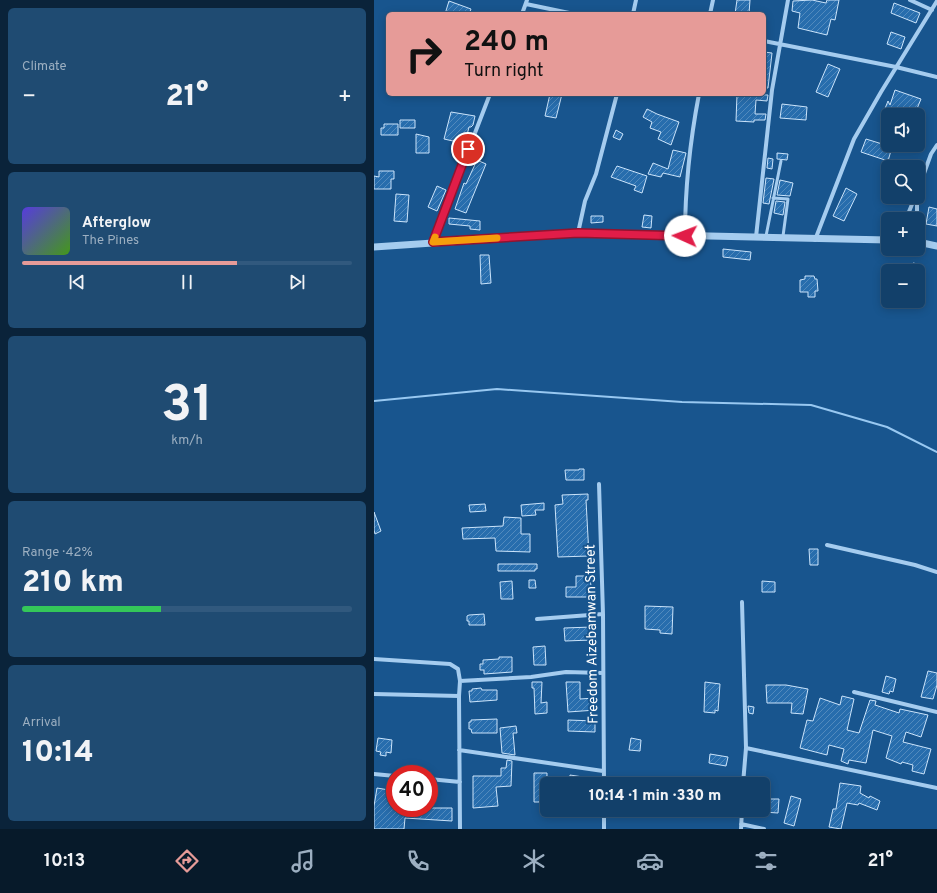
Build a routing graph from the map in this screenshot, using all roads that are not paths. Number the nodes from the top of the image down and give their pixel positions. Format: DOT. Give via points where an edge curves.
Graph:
graph roads {
  1 [pos="636,0"];
  2 [pos="713,0"];
  3 [pos="788,0"];
  4 [pos="910,0"];
  5 [pos="937,1"];
  6 [pos="527,2"];
  7 [pos="932,10"];
  8 [pos="523,12"];
  9 [pos="566,12"];
  10 [pos="633,12"];
  11 [pos="710,12"];
  12 [pos="766,41"];
  13 [pos="780,43"];
  14 [pos="896,67"];
  15 [pos="937,77"];
  16 [pos="489,96"];
  17 [pos="616,96"];
  18 [pos="700,96"];
  19 [pos="937,145"];
  20 [pos="781,161"];
  21 [pos="925,171"];
  22 [pos="773,198"];
  23 [pos="578,233"];
  24 [pos="685,236"];
  25 [pos="756,237"];
  26 [pos="766,237"];
  27 [pos="783,237"];
  28 [pos="815,240"];
  29 [pos="881,240"];
  30 [pos="433,242"];
  31 [pos="925,243"];
  32 [pos="937,246"];
  33 [pos="374,247"];
  34 [pos="600,484"];
  35 [pos="827,545"];
  36 [pos="937,572"];
  37 [pos="742,602"];
  38 [pos="603,614"];
  39 [pos="537,619"];
  40 [pos="374,659"];
  41 [pos="602,672"];
  42 [pos="460,681"];
  43 [pos="854,692"];
  44 [pos="374,694"];
  45 [pos="459,696"];
  46 [pos="937,712"];
  47 [pos="746,748"];
  48 [pos="459,750"];
  49 [pos="603,771"];
  50 [pos="374,774"];
  51 [pos="386,775"];
  52 [pos="603,777"];
  53 [pos="744,777"];
  54 [pos="438,780"];
  55 [pos="460,782"];
  56 [pos="937,788"];
  57 [pos="604,817"];
  58 [pos="742,817"];
  59 [pos="741,827"];
  60 [pos="460,829"];
  61 [pos="604,829"];
  62 [pos="764,829"];
  1 -- 10 [label="street"];
  2 -- 11 [label="street"];
  3 -- 13 [label="street"];
  4 -- 7 [label="street"];
  5 -- 7 [label="street"];
  6 -- 8 [label="street"];
  6 -- 9 [label="street"];
  7 -- 14 [label="street"];
  12 -- 13 [label="street"];
  13 -- 14 [label="street"];
  13 -- 25 [label="street"];
  14 -- 15 [label="street"];
  14 -- 28 [label="street" via="854,139"];
  16 -- 30 [label="street"];
  17 -- 23 [label="street"];
  18 -- 24 [label="street" via="691,136"];
  19 -- 21 [label="street"];
  20 -- 22 [label="lane"];
  22 -- 26 [label="lane"];
  22 -- 27 [label="lane" via="788,200"];
  23 -- 24 [label="street"];
  23 -- 30 [label="street"];
  24 -- 25 [label="street"];
  25 -- 26 [label="street"];
  26 -- 27 [label="street"];
  27 -- 28 [label="street"];
  28 -- 29 [label="street"];
  30 -- 33 [label="street"];
  31 -- 32 [label="street"];
  34 -- 38 [label="street, Freedom Aizebamwan Street"];
  35 -- 36 [label="street" via="914,564"];
  37 -- 47 [label="street"];
  38 -- 39 [label="street"];
  38 -- 41 [label="street, Freedom Aizebamwan Street"];
  40 -- 42 [label="street" via="450,664 458,669"];
  41 -- 42 [label="street" via="566,672 531,677"];
  41 -- 49 [label="street, Freedom Aizebamwan Street"];
  42 -- 45 [label="street"];
  43 -- 46 [label="street"];
  44 -- 45 [label="street"];
  45 -- 48 [label="street"];
  47 -- 53 [label="street"];
  47 -- 56 [label="street"];
  48 -- 49 [label="street"];
  48 -- 55 [label="street"];
  49 -- 52 [label="street, Freedom Aizebamwan Street"];
  50 -- 51 [label="street"];
  54 -- 55 [label="street"];
  55 -- 60 [label="street"];
  57 -- 61 [label="street"];
  58 -- 59 [label="street"];
  59 -- 62 [label="street"];
}
